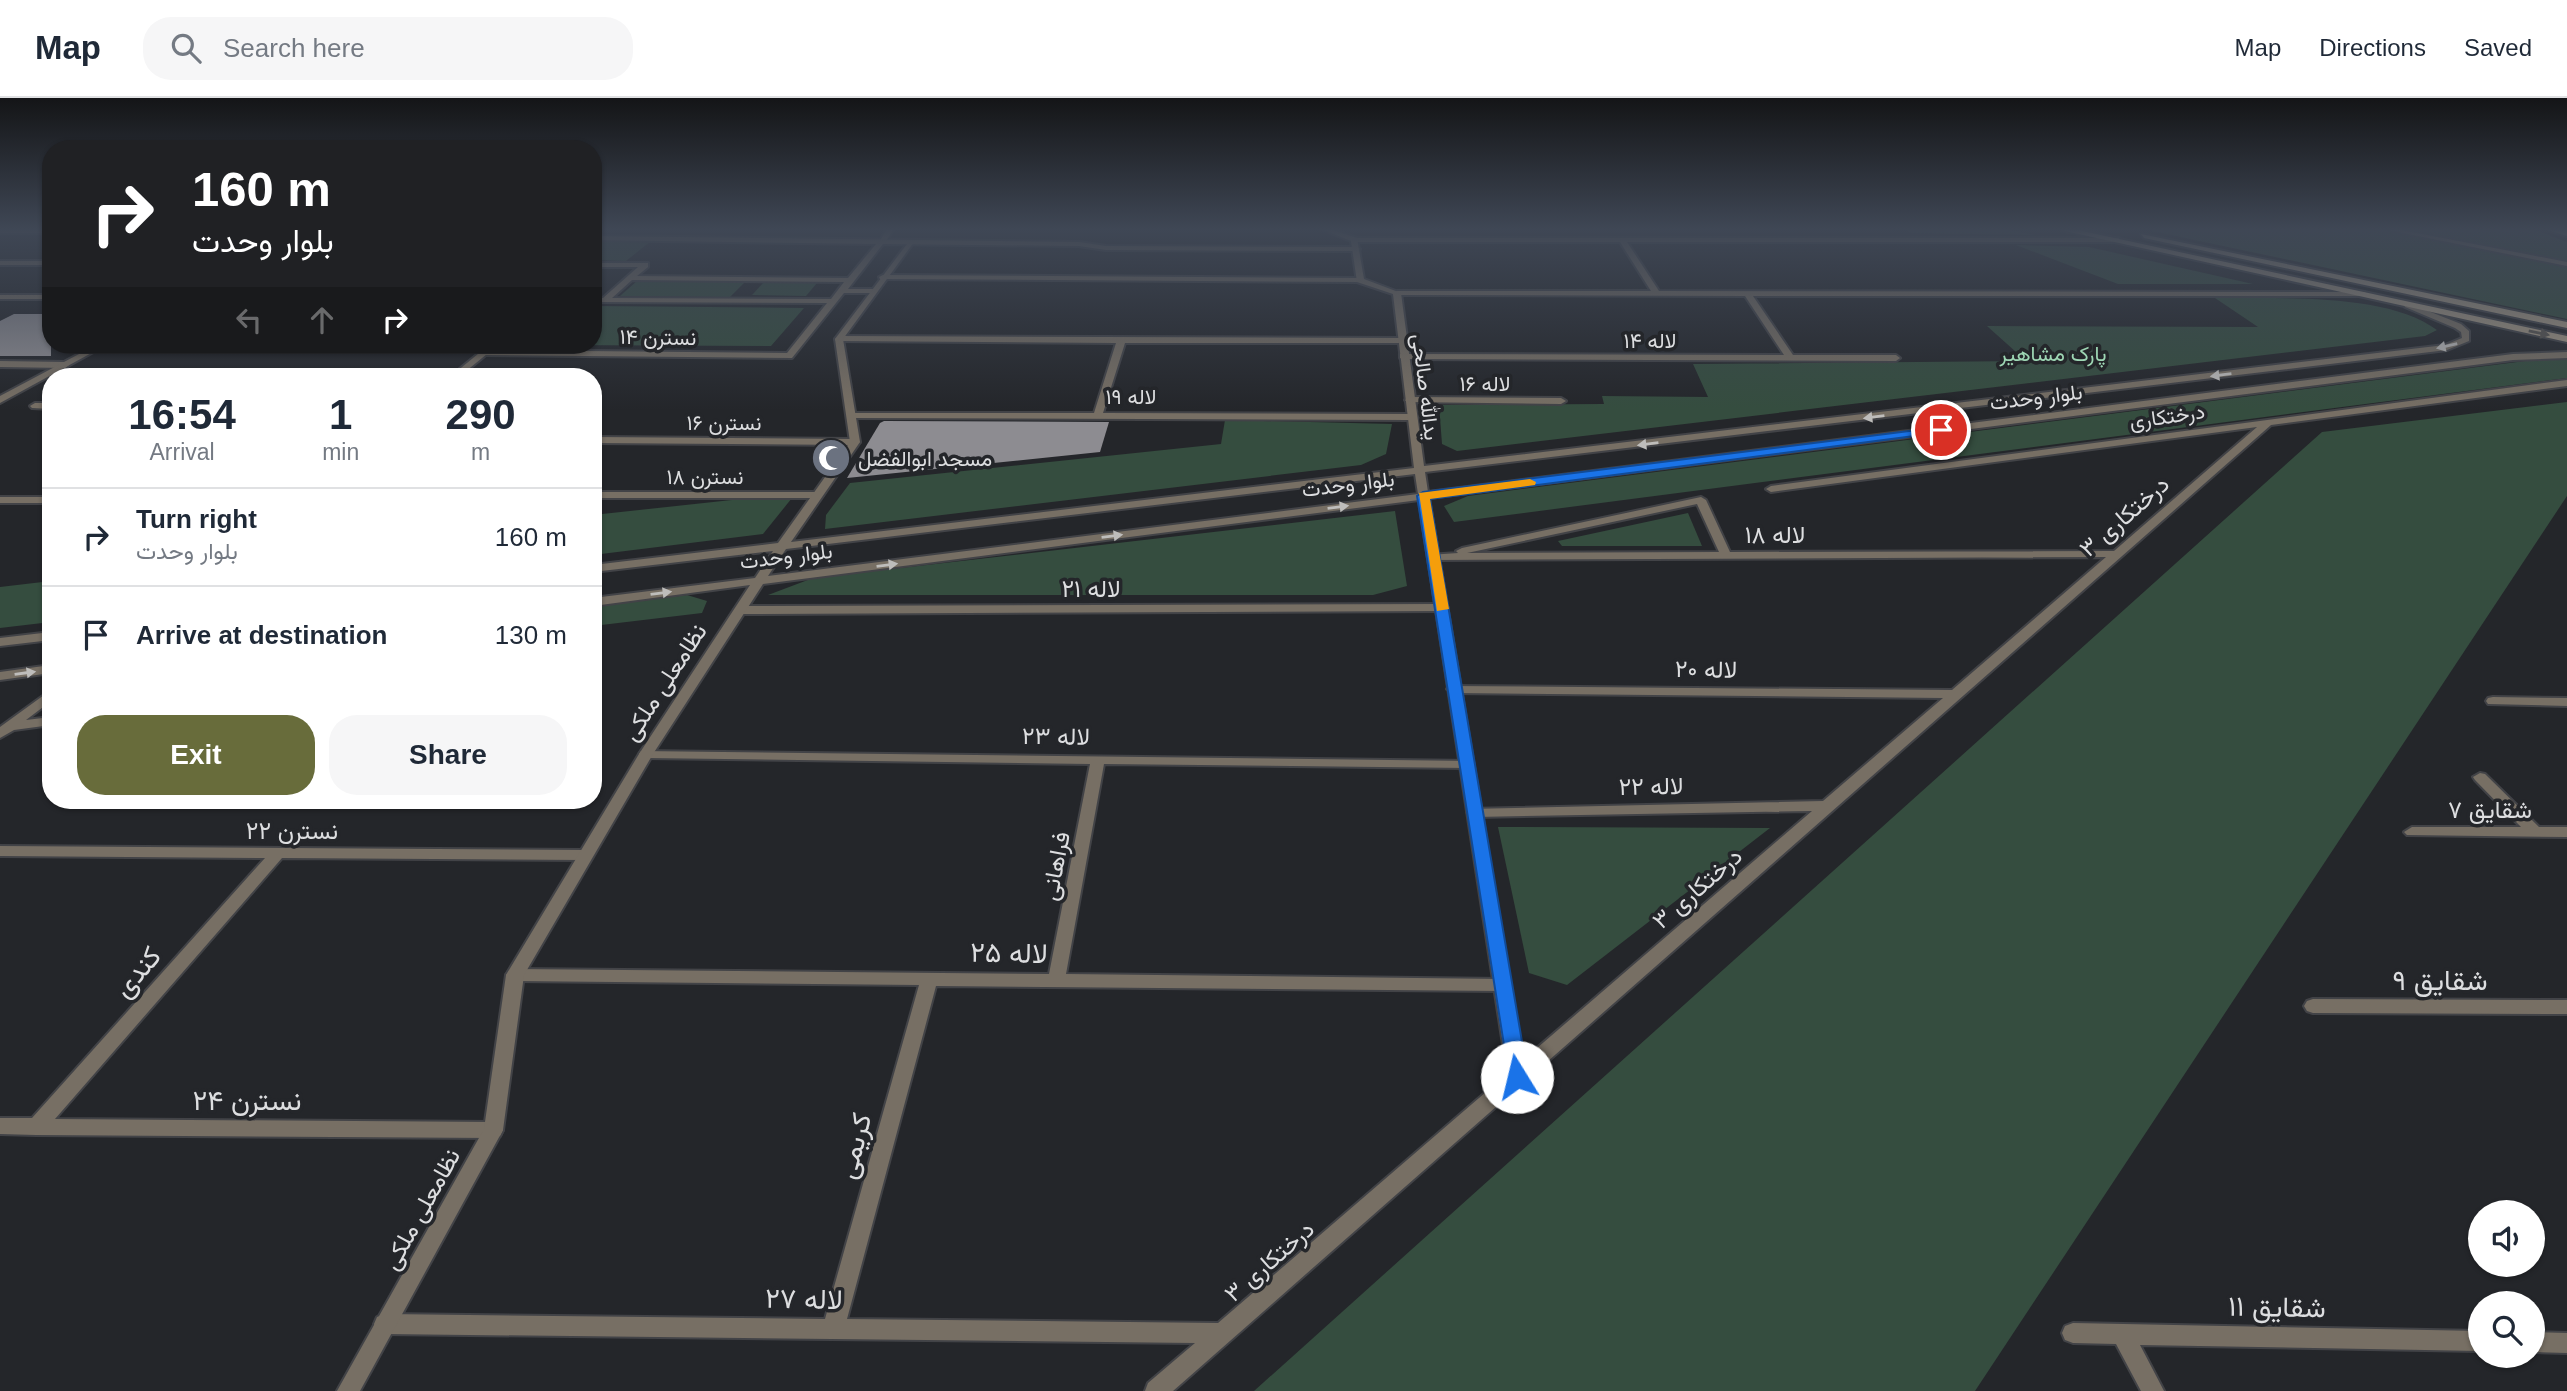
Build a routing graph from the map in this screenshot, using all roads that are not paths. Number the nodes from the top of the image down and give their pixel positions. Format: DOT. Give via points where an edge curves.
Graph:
graph roads {
  1 [pos="617,289"];
  2 [pos="1387,289"];
  3 [pos="1654,289"];
  4 [pos="2338,289"];
  5 [pos="2394,289"];
  6 [pos="840,291"];
  7 [pos="873,291"];
  8 [pos="1397,293"];
  9 [pos="1656,293"];
  10 [pos="1747,293"];
  11 [pos="2364,295"];
  12 [pos="0,297"];
  13 [pos="42,297"];
  14 [pos="605,300"];
  15 [pos="832,301"];
  16 [pos="2408,304"];
  17 [pos="2567,326"];
  18 [pos="2567,339"];
  19 [pos="839,340"];
  20 [pos="1121,340"];
  21 [pos="1402,341"];
  22 [pos="85,354"];
  23 [pos="483,354"];
  24 [pos="586,354"];
  25 [pos="2567,355"];
  26 [pos="1403,356"];
  27 [pos="1791,358"];
  28 [pos="1896,358"];
  29 [pos="0,364"];
  30 [pos="65,365"];
  31 [pos="59,368"];
  32 [pos="465,368"];
  33 [pos="42,377"];
  34 [pos="2567,383"];
  35 [pos="0,400"];
  36 [pos="1410,400"];
  37 [pos="1561,401"];
  38 [pos="35,406"];
  39 [pos="42,406"];
  40 [pos="852,415"];
  41 [pos="1098,415"];
  42 [pos="1411,417"];
  43 [pos="2269,422"];
  44 [pos="602,440"];
  45 [pos="855,442"];
  46 [pos="1420,471"];
  47 [pos="1771,489"];
  48 [pos="602,495"];
  49 [pos="818,495"];
  50 [pos="1423,496"];
  51 [pos="6,500"];
  52 [pos="42,500"];
  53 [pos="0,508"];
  54 [pos="782,546"];
  55 [pos="2118,554"];
  56 [pos="1726,556"];
  57 [pos="1433,557"];
  58 [pos="602,568"];
  59 [pos="760,581"];
  60 [pos="602,601"];
  61 [pos="1441,608"];
  62 [pos="740,610"];
  63 [pos="42,637"];
  64 [pos="0,642"];
  65 [pos="42,670"];
  66 [pos="0,676"];
  67 [pos="1454,689"];
  68 [pos="1957,694"];
  69 [pos="42,701"];
  70 [pos="2493,701"];
  71 [pos="2567,702"];
  72 [pos="42,722"];
  73 [pos="3,729"];
  74 [pos="646,754"];
  75 [pos="1098,760"];
  76 [pos="1467,764"];
  77 [pos="2480,777"];
  78 [pos="1829,806"];
  79 [pos="1474,812"];
  80 [pos="2412,831"];
  81 [pos="2535,832"];
  82 [pos="2567,832"];
  83 [pos="0,851"];
  84 [pos="278,853"];
  85 [pos="584,855"];
  86 [pos="515,975"];
  87 [pos="929,979"];
  88 [pos="1056,980"];
  89 [pos="1502,985"];
  90 [pos="2313,1006"];
  91 [pos="2567,1007"];
  92 [pos="1517,1077"];
  93 [pos="0,1126"];
  94 [pos="36,1127"];
  95 [pos="493,1130"];
  96 [pos="385,1324"];
  97 [pos="833,1329"];
  98 [pos="1223,1333"];
  99 [pos="2073,1333"];
  100 [pos="2122,1333"];
  101 [pos="2468,1341"];
  102 [pos="2545,1342"];
  103 [pos="2567,1343"];
  104 [pos="348,1391"];
  105 [pos="1156,1391"];
  106 [pos="2154,1391"];
  1 -- 14 [label="street"];
  2 -- 8 [label="street"];
  3 -- 9 [label="street"];
  4 -- 11 [label="main road"];
  5 -- 17 [label="main road"];
  6 -- 7 [label="street"];
  6 -- 15 [label="street"];
  7 -- 19 [label="street"];
  8 -- 9 [label="street"];
  8 -- 21 [label="street, یدالله صالحی"];
  9 -- 10 [label="street"];
  10 -- 11 [label="street"];
  10 -- 27 [label="street"];
  11 -- 16 [label="main road"];
  12 -- 13 [label="street"];
  14 -- 15 [label="street"];
  15 -- 24 [label="street, نسترن ۱۴" via="789,356"];
  16 -- 18 [label="main road, one-way"];
  16 -- 46 [label="street, بلوار وحدت, one-way" via="2458,326 2466,339 2434,349"];
  19 -- 20 [label="street"];
  19 -- 40 [label="street"];
  20 -- 21 [label="street"];
  20 -- 41 [label="street"];
  21 -- 26 [label="street, یدالله صالحی"];
  22 -- 30 [label="street"];
  23 -- 32 [label="street"];
  25 -- 50 [label="street, بلوار وحدت" via="2513,357"];
  26 -- 27 [label="street, لاله ۱۴"];
  26 -- 36 [label="street, یدالله صالحی"];
  27 -- 28 [label="street, لاله ۱۴"];
  29 -- 30 [label="street"];
  30 -- 31 [label="street"];
  33 -- 35 [label="street"];
  34 -- 43 [label="street, درختکاری"];
  36 -- 37 [label="street, لاله ۱۶"];
  36 -- 42 [label="street, یدالله صالحی"];
  38 -- 39 [label="street"];
  40 -- 41 [label="street, لاله ۱۹"];
  40 -- 45 [label="street"];
  41 -- 42 [label="street, لاله ۱۹"];
  42 -- 46 [label="street, یدالله صالحی"];
  43 -- 47 [label="street, درختکاری"];
  43 -- 55 [label="street, درختکاری ۳"];
  44 -- 45 [label="street, نسترن ۱۶"];
  45 -- 49 [label="street, نظامعلی ملکی"];
  46 -- 50 [label="street, یدالله صالحی"];
  46 -- 54 [label="street, بلوار وحدت"];
  48 -- 49 [label="street, نسترن ۱۸"];
  49 -- 54 [label="street, نظامعلی ملکی"];
  50 -- 57 [label="street, یدالله صالحی"];
  59 -- 50 [label="street, بلوار وحدت, one-way"];
  51 -- 52 [label="street"];
  51 -- 53 [label="street"];
  54 -- 58 [label="street, بلوار وحدت"];
  54 -- 59 [label="street, نظامعلی ملکی"];
  55 -- 56 [label="street, لاله ۱۸"];
  55 -- 68 [label="street, درختکاری ۳"];
  56 -- 57 [label="street, لاله ۱۸"];
  56 -- 57 [label="street" via="1701,500"];
  57 -- 61 [label="street, یدالله صالحی"];
  60 -- 59 [label="street, بلوار وحدت, one-way"];
  59 -- 62 [label="street, نظامعلی ملکی"];
  61 -- 62 [label="street, لاله ۲۱"];
  61 -- 67 [label="street, یدالله صالحی"];
  62 -- 74 [label="street, نظامعلی ملکی"];
  63 -- 64 [label="street"];
  66 -- 65 [label="street, one-way"];
  67 -- 68 [label="street, لاله ۲۰"];
  67 -- 76 [label="street, یدالله صالحی"];
  68 -- 78 [label="street, درختکاری ۳"];
  69 -- 73 [label="street"];
  70 -- 71 [label="street"];
  72 -- 73 [label="street"];
  74 -- 75 [label="street, لاله ۲۳"];
  74 -- 85 [label="street, نظامعلی ملکی"];
  75 -- 76 [label="street, لاله ۲۳"];
  75 -- 88 [label="street, فراهانی"];
  76 -- 79 [label="street, یدالله صالحی"];
  77 -- 81 [label="street"];
  78 -- 79 [label="street, لاله ۲۲"];
  78 -- 92 [label="street, درختکاری ۳"];
  79 -- 89 [label="street, یدالله صالحی"];
  80 -- 81 [label="street, شقایق ۷"];
  81 -- 82 [label="street, شقایق ۷"];
  83 -- 84 [label="street, نسترن ۲۲"];
  84 -- 85 [label="street, نسترن ۲۲"];
  84 -- 94 [label="street, کندی"];
  85 -- 86 [label="street, نظامعلی ملکی"];
  86 -- 87 [label="street, لاله ۲۵"];
  86 -- 95 [label="street, نظامعلی ملکی"];
  87 -- 88 [label="street, لاله ۲۵"];
  87 -- 97 [label="street, کریمی"];
  88 -- 89 [label="street, لاله ۲۵"];
  89 -- 92 [label="street, یدالله صالحی"];
  90 -- 91 [label="street, شقایق ۹"];
  92 -- 98 [label="street, درختکاری ۳"];
  93 -- 94 [label="street, نسترن ۲۴"];
  94 -- 95 [label="street, نسترن ۲۴"];
  95 -- 96 [label="street, نظامعلی ملکی"];
  96 -- 97 [label="street, لاله ۲۷"];
  96 -- 104 [label="street, نظامعلی ملکی"];
  97 -- 98 [label="street, لاله ۲۷"];
  98 -- 105 [label="street, درختکاری ۳"];
  99 -- 100 [label="street, شقایق ۱۱"];
  100 -- 101 [label="street, شقایق ۱۱"];
  100 -- 106 [label="street"];
  102 -- 103 [label="street"];
}
